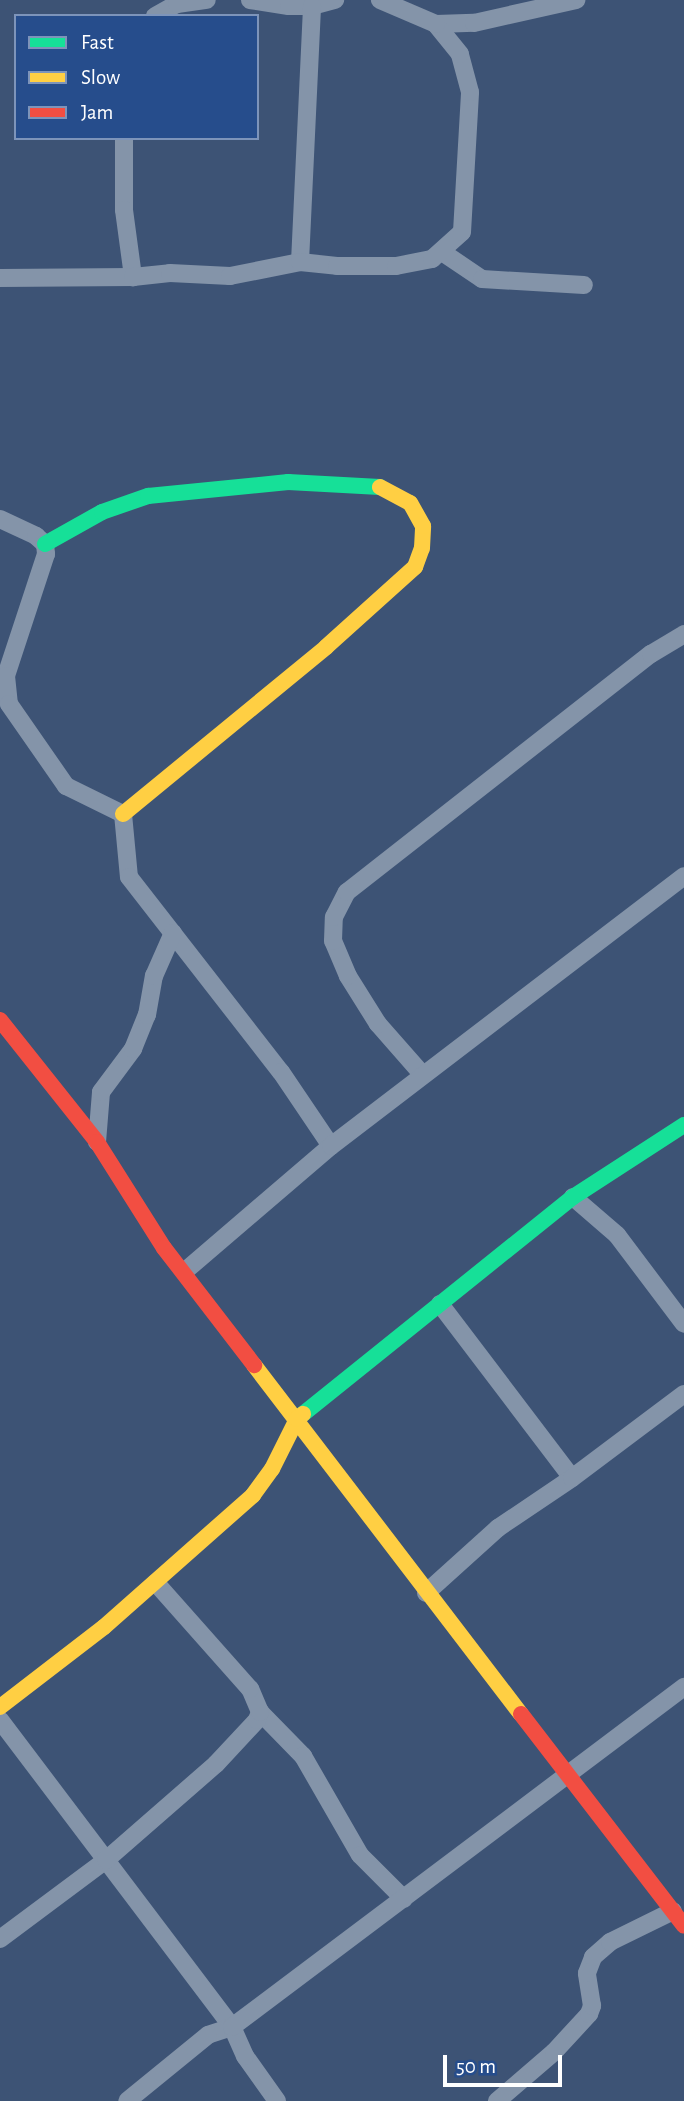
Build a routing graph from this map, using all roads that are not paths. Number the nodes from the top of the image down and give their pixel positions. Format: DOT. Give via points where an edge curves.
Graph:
graph roads {
  1 [pos="207,0"];
  2 [pos="250,0"];
  3 [pos="335,0"];
  4 [pos="380,0"];
  5 [pos="576,0"];
  6 [pos="312,6"];
  7 [pos="159,14"];
  8 [pos="436,24"];
  9 [pos="124,140"];
  10 [pos="442,252"];
  11 [pos="300,262"];
  12 [pos="133,277"];
  13 [pos="0,278"];
  14 [pos="584,285"];
  15 [pos="0,519"];
  16 [pos="45,544"];
  17 [pos="684,634"];
  18 [pos="123,814"];
  19 [pos="684,876"];
  20 [pos="173,933"];
  21 [pos="0,1020"];
  22 [pos="422,1074"];
  23 [pos="684,1125"];
  24 [pos="97,1142"];
  25 [pos="331,1146"];
  26 [pos="573,1197"];
  27 [pos="185,1271"];
  28 [pos="440,1304"];
  29 [pos="684,1324"];
  30 [pos="684,1394"];
  31 [pos="297,1419"];
  32 [pos="572,1478"];
  33 [pos="156,1583"];
  34 [pos="426,1593"];
  35 [pos="684,1687"];
  36 [pos="0,1707"];
  37 [pos="260,1712"];
  38 [pos="0,1720"];
  39 [pos="566,1776"];
  40 [pos="106,1860"];
  41 [pos="404,1899"];
  42 [pos="673,1911"];
  43 [pos="684,1926"];
  44 [pos="0,1939"];
  45 [pos="232,2027"];
  46 [pos="127,2101"];
  47 [pos="278,2101"];
  48 [pos="497,2101"];
  1 -- 7 [label="street" via="177,4"];
  2 -- 6 [label="street"];
  3 -- 6 [label="street"];
  4 -- 8 [label="street"];
  5 -- 8 [label="street" via="474,23"];
  6 -- 11 [label="street"];
  8 -- 10 [label="street" via="460,54 470,92 462,232"];
  9 -- 12 [label="street" via="124,210"];
  10 -- 11 [label="street" via="432,259 396,266"];
  10 -- 14 [label="street" via="482,279"];
  11 -- 12 [label="street" via="230,276 170,273"];
  12 -- 13 [label="street"];
  15 -- 16 [label="street"];
  16 -- 18 [label="street" via="43,565 6,676 9,704 66,786"];
  16 -- 18 [label="street" via="102,512 148,496 288,482 373,485 390,490 410,503 423,526 415,567 326,647"];
  17 -- 22 [label="street" via="651,654 347,892 334,917 333,941 378,1024"];
  18 -- 20 [label="street" via="129,877"];
  19 -- 22 [label="street"];
  20 -- 24 [label="street" via="154,976 147,1015 133,1049 101,1092"];
  20 -- 25 [label="street" via="281,1072"];
  21 -- 24 [label="street"];
  22 -- 25 [label="street"];
  23 -- 26 [label="street"];
  24 -- 27 [label="street" via="164,1248"];
  25 -- 27 [label="street"];
  26 -- 28 [label="street"];
  26 -- 29 [label="street" via="617,1236"];
  27 -- 31 [label="street"];
  28 -- 31 [label="street"];
  28 -- 32 [label="street"];
  30 -- 32 [label="street"];
  31 -- 33 [label="street" via="253,1495"];
  31 -- 34 [label="street"];
  32 -- 34 [label="street" via="498,1528"];
  33 -- 36 [label="street"];
  33 -- 37 [label="street" via="250,1689"];
  34 -- 39 [label="street"];
  35 -- 39 [label="street"];
  37 -- 40 [label="street" via="216,1764"];
  37 -- 41 [label="street" via="303,1756 360,1855"];
  38 -- 40 [label="street"];
  39 -- 41 [label="street"];
  39 -- 42 [label="street"];
  40 -- 44 [label="street"];
  40 -- 45 [label="street"];
  41 -- 45 [label="street"];
  42 -- 43 [label="street"];
  42 -- 48 [label="street" via="610,1942 593,1957 587,1973 589,2014 554,2052"];
  45 -- 46 [label="street" via="208,2035"];
  45 -- 47 [label="street" via="241,2049"];
}
